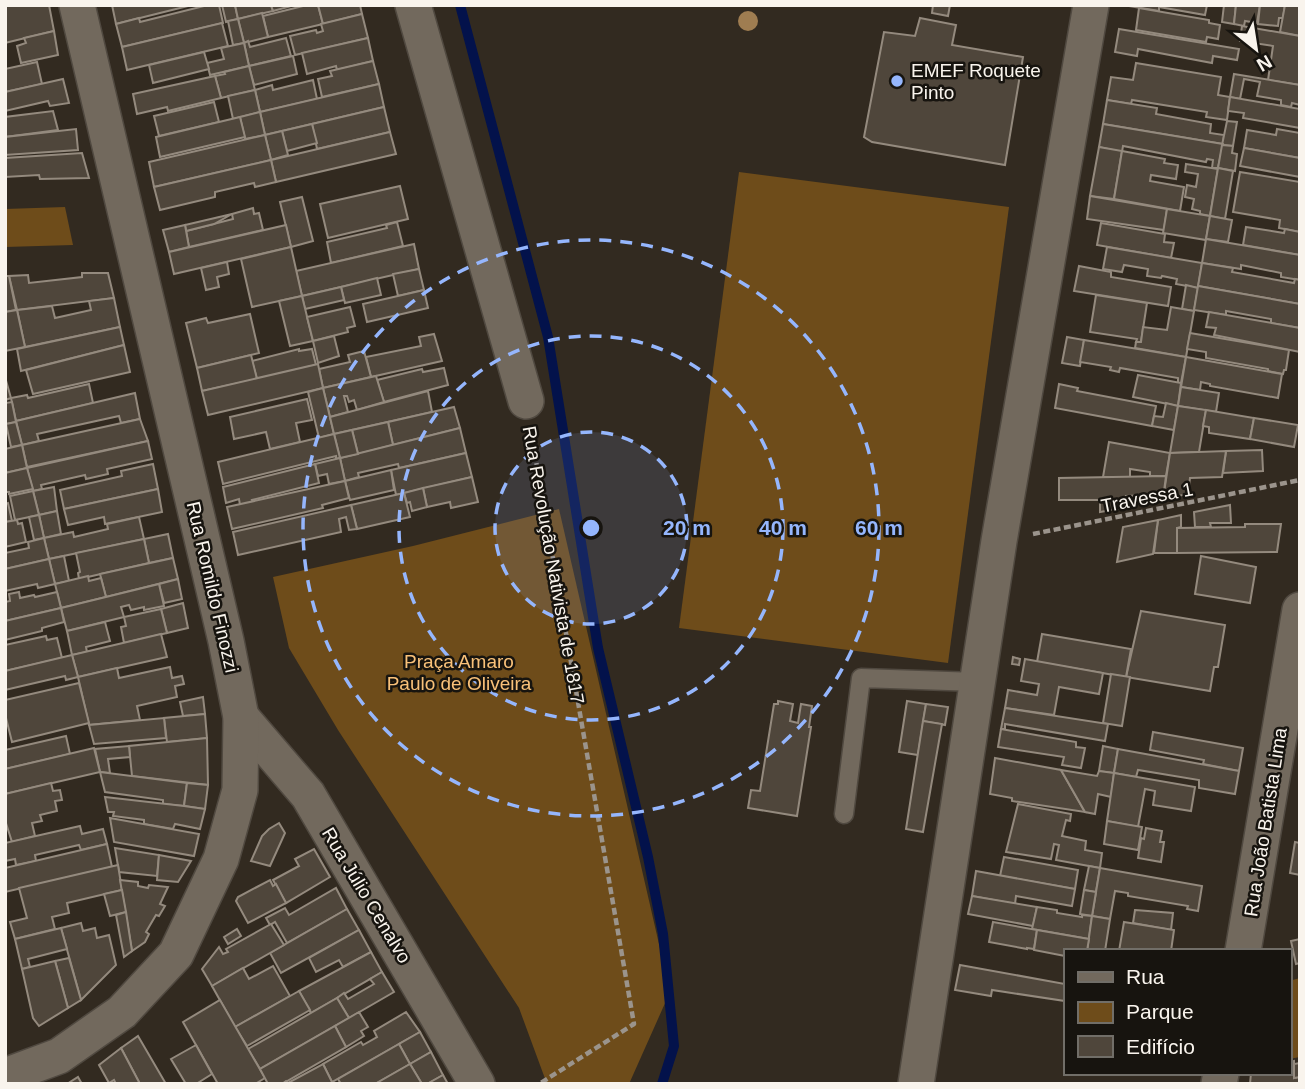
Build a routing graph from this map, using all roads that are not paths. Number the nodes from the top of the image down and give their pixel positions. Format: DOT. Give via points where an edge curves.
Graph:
graph roads {
  1 [pos="76,5"];
  2 [pos="413,5"];
  3 [pos="1091,5"];
  4 [pos="526,401"];
  5 [pos="1300,610"];
  6 [pos="977,682"];
  7 [pos="242,717"];
  8 [pos="844,814"];
  9 [pos="1243,949"];
  10 [pos="5,1076"];
  11 [pos="477,1084"];
  12 [pos="916,1084"];
  1 -- 7 [label="street, Rua Romildo Finozzi"];
  2 -- 4 [label="street, Rua Revolução Nativista de 1817"];
  3 -- 6 [label="street"];
  5 -- 9 [label="street, Rua João Batista Lima"];
  6 -- 8 [label="lane" via="861,678"];
  6 -- 12 [label="street"];
  7 -- 10 [label="street, Rua Romildo Finozzi" via="237,802 221,859 176,954 122,1013 59,1056"];
  7 -- 11 [label="street, Rua Júlio Cenalvo" via="308,795"];
}
